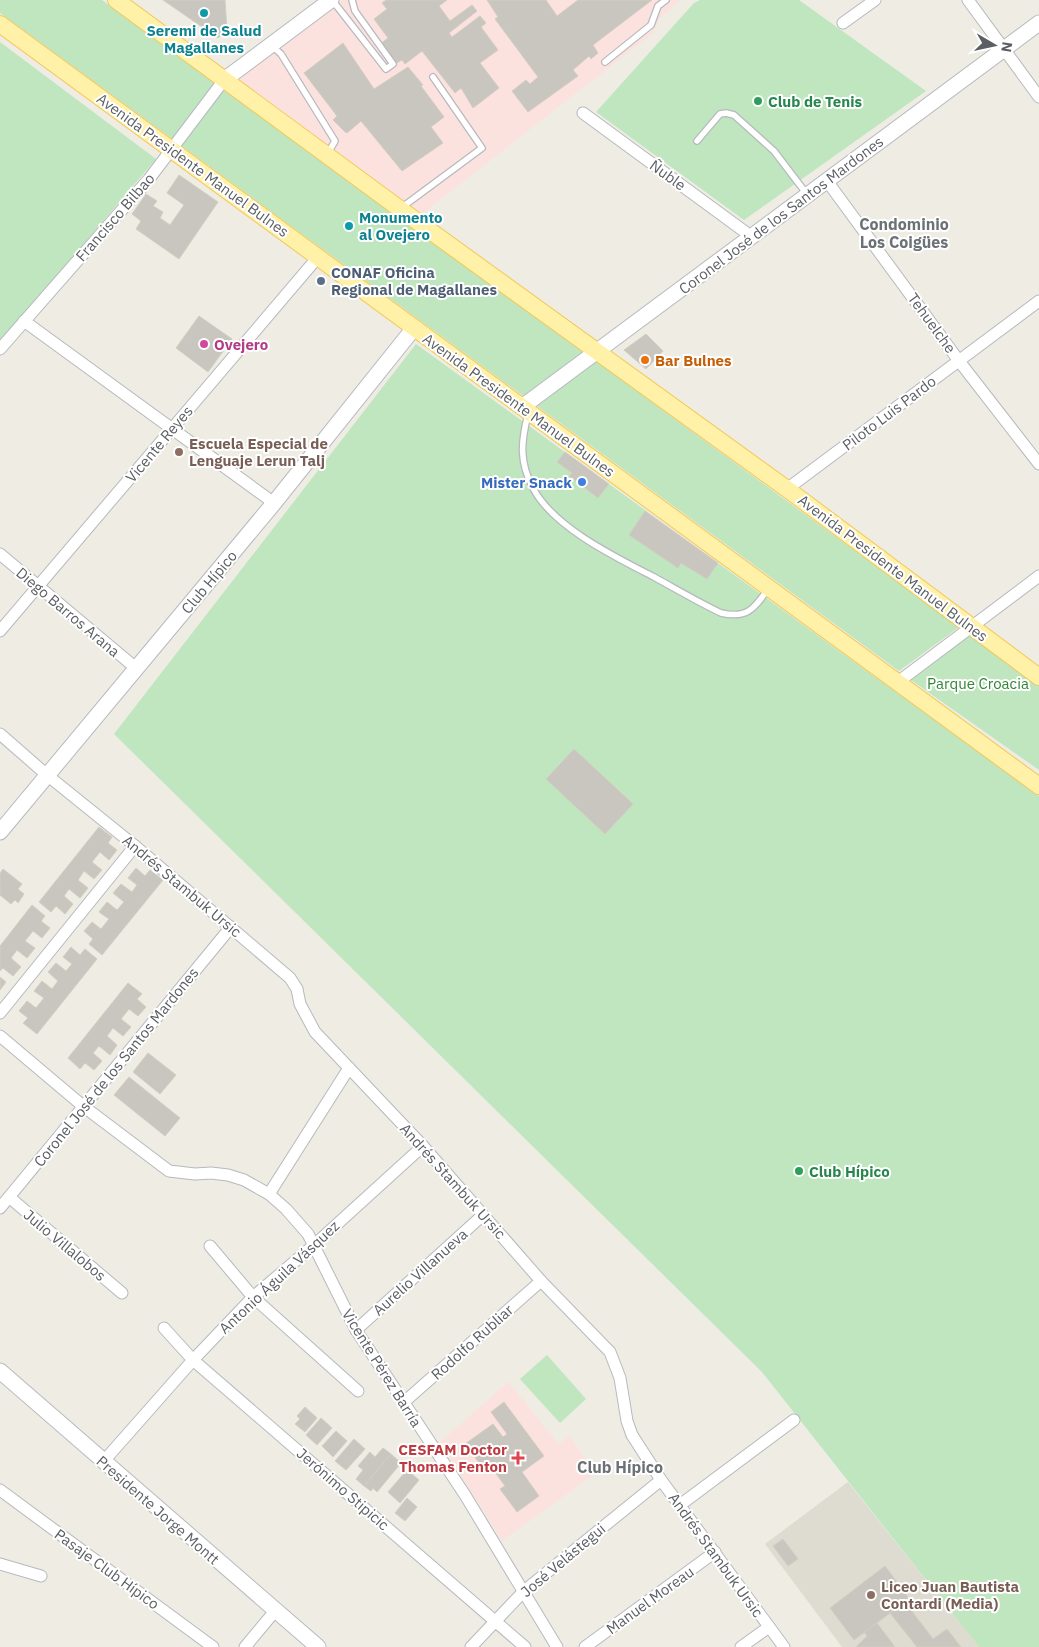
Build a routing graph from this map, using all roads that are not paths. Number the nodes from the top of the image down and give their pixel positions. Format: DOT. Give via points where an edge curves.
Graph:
graph roads {
  1 [pos="116,0"];
  2 [pos="352,0"];
  3 [pos="666,0"];
  4 [pos="875,0"];
  5 [pos="968,0"];
  6 [pos="329,2"];
  7 [pos="843,23"];
  8 [pos="1039,23"];
  9 [pos="0,24"];
  10 [pos="271,45"];
  11 [pos="1004,50"];
  12 [pos="605,62"];
  13 [pos="433,77"];
  14 [pos="224,80"];
  15 [pos="1039,97"];
  16 [pos="584,113"];
  17 [pos="697,141"];
  18 [pos="172,150"];
  19 [pos="327,155"];
  20 [pos="827,181"];
  21 [pos="808,195"];
  22 [pos="400,209"];
  23 [pos="752,237"];
  24 [pos="318,257"];
  25 [pos="1039,301"];
  26 [pos="24,321"];
  27 [pos="414,328"];
  28 [pos="0,349"];
  29 [pos="597,351"];
  30 [pos="959,361"];
  31 [pos="526,409"];
  32 [pos="172,429"];
  33 [pos="1039,464"];
  34 [pos="787,489"];
  35 [pos="274,503"];
  36 [pos="0,554"];
  37 [pos="1039,576"];
  38 [pos="38,586"];
  39 [pos="769,588"];
  40 [pos="971,627"];
  41 [pos="0,631"];
  42 [pos="137,669"];
  43 [pos="1039,677"];
  44 [pos="898,682"];
  45 [pos="0,734"];
  46 [pos="47,775"];
  47 [pos="1039,786"];
  48 [pos="0,832"];
  49 [pos="135,846"];
  50 [pos="231,927"];
  51 [pos="0,1013"];
  52 [pos="0,1036"];
  53 [pos="349,1068"];
  54 [pos="83,1106"];
  55 [pos="423,1146"];
  56 [pos="269,1194"];
  57 [pos="9,1198"];
  58 [pos="0,1208"];
  59 [pos="483,1214"];
  60 [pos="210,1246"];
  61 [pos="313,1246"];
  62 [pos="541,1281"];
  63 [pos="122,1293"];
  64 [pos="253,1297"];
  65 [pos="164,1328"];
  66 [pos="356,1330"];
  67 [pos="193,1360"];
  68 [pos="0,1371"];
  69 [pos="358,1391"];
  70 [pos="403,1403"];
  71 [pos="794,1420"];
  72 [pos="104,1462"];
  73 [pos="661,1480"];
  74 [pos="0,1490"];
  75 [pos="680,1505"];
  76 [pos="715,1552"];
  77 [pos="0,1564"];
  78 [pos="41,1576"];
  79 [pos="524,1591"];
  80 [pos="275,1611"];
  81 [pos="496,1620"];
  82 [pos="769,1627"];
  83 [pos="213,1647"];
  84 [pos="245,1647"];
  85 [pos="318,1647"];
  86 [pos="470,1647"];
  87 [pos="524,1647"];
  88 [pos="557,1647"];
  89 [pos="585,1647"];
  90 [pos="741,1647"];
  91 [pos="784,1647"];
  1 -- 14 [label="main road, Avenida Presidente Manuel Bulnes"];
  2 -- 6 [label="lane" via="355,10 393,64 386,69 336,5"];
  3 -- 12 [label="lane" via="658,6 651,25"];
  4 -- 7 [label="street"];
  5 -- 11 [label="street"];
  6 -- 10 [label="street"];
  8 -- 11 [label="street, Coronel José de los Santos Mardones"];
  9 -- 18 [label="main road, Avenida Presidente Manuel Bulnes"];
  10 -- 14 [label="street"];
  10 -- 19 [label="lane" via="282,54 335,141"];
  11 -- 15 [label="street"];
  11 -- 20 [label="street, Coronel José de los Santos Mardones"];
  13 -- 22 [label="lane" via="482,148"];
  14 -- 18 [label="street, Francisco Bilbao"];
  14 -- 19 [label="main road, Avenida Presidente Manuel Bulnes"];
  16 -- 23 [label="street, Ñuble"];
  17 -- 21 [label="lane" via="720,114 734,115 774,151"];
  18 -- 24 [label="main road, Avenida Presidente Manuel Bulnes"];
  18 -- 26 [label="street, Francisco Bilbao"];
  19 -- 22 [label="main road, Avenida Presidente Manuel Bulnes"];
  20 -- 21 [label="street, Coronel José de los Santos Mardones"];
  20 -- 30 [label="street, Tehuelche"];
  21 -- 23 [label="street, Coronel José de los Santos Mardones"];
  22 -- 29 [label="main road, Avenida Presidente Manuel Bulnes"];
  23 -- 29 [label="street, Coronel José de los Santos Mardones"];
  24 -- 27 [label="main road, Avenida Presidente Manuel Bulnes"];
  24 -- 32 [label="street, Vicente Reyes"];
  25 -- 30 [label="street, Piloto Luis Pardo"];
  26 -- 28 [label="street, Francisco Bilbao"];
  26 -- 32 [label="street"];
  27 -- 31 [label="main road, Avenida Presidente Manuel Bulnes"];
  27 -- 35 [label="street, Club Hípico"];
  29 -- 31 [label="street, Coronel José de los Santos Mardones"];
  29 -- 34 [label="main road, Avenida Presidente Manuel Bulnes"];
  30 -- 33 [label="street, Tehuelche"];
  30 -- 34 [label="street, Piloto Luis Pardo"];
  31 -- 39 [label="main road, Avenida Presidente Manuel Bulnes"];
  31 -- 39 [label="lane" via="522,438 527,475 545,507 563,523 607,552 721,613 738,615 750,611"];
  32 -- 35 [label="street"];
  32 -- 38 [label="street, Vicente Reyes"];
  34 -- 40 [label="main road, Avenida Presidente Manuel Bulnes"];
  35 -- 42 [label="street, Club Hípico"];
  36 -- 38 [label="street, Diego Barros Arana"];
  37 -- 40 [label="street"];
  38 -- 41 [label="street, Vicente Reyes"];
  38 -- 42 [label="street, Diego Barros Arana"];
  39 -- 44 [label="main road, Avenida Presidente Manuel Bulnes"];
  40 -- 43 [label="main road, Avenida Presidente Manuel Bulnes"];
  40 -- 44 [label="street"];
  42 -- 46 [label="street, Club Hípico"];
  44 -- 47 [label="main road, Avenida Presidente Manuel Bulnes"];
  45 -- 46 [label="street, Andrés Stambuk Ursic"];
  46 -- 48 [label="street, Club Hípico"];
  46 -- 49 [label="street, Andrés Stambuk Ursic"];
  49 -- 50 [label="street, Andrés Stambuk Ursic"];
  49 -- 51 [label="street"];
  50 -- 53 [label="street, Andrés Stambuk Ursic" via="290,978 315,1032"];
  50 -- 54 [label="street, Coronel José de los Santos Mardones"];
  52 -- 54 [label="street, Vicente Pérez Barría"];
  53 -- 55 [label="street, Andrés Stambuk Ursic"];
  53 -- 56 [label="street"];
  54 -- 56 [label="street, Vicente Pérez Barría" via="169,1171 228,1175"];
  54 -- 57 [label="street, Coronel José de los Santos Mardones"];
  55 -- 59 [label="street, Andrés Stambuk Ursic"];
  55 -- 61 [label="street, Antonio Águila Vásquez"];
  56 -- 61 [label="street, Vicente Pérez Barría" via="302,1227"];
  57 -- 58 [label="street, Coronel José de los Santos Mardones"];
  57 -- 63 [label="street, Julio Villalobos"];
  59 -- 62 [label="street, Andrés Stambuk Ursic"];
  59 -- 66 [label="street, Aurelio Villanueva"];
  60 -- 64 [label="street"];
  61 -- 64 [label="street, Antonio Águila Vásquez"];
  61 -- 66 [label="street, Vicente Pérez Barría"];
  62 -- 70 [label="street, Rodolfo Rubliar"];
  62 -- 73 [label="street, Andrés Stambuk Ursic" via="610,1352 620,1378 632,1436"];
  64 -- 67 [label="street, Antonio Águila Vásquez"];
  64 -- 69 [label="street"];
  65 -- 67 [label="street, Jerónimo Stipicic"];
  66 -- 70 [label="street, Vicente Pérez Barría"];
  67 -- 72 [label="street, Antonio Águila Vásquez"];
  67 -- 81 [label="street, Jerónimo Stipicic"];
  68 -- 72 [label="street, Presidente Jorge Montt"];
  70 -- 79 [label="street, Vicente Pérez Barría"];
  71 -- 75 [label="street"];
  72 -- 80 [label="street, Presidente Jorge Montt"];
  73 -- 75 [label="street, Andrés Stambuk Ursic"];
  73 -- 79 [label="street, José Velástegui"];
  74 -- 83 [label="street, Pasaje Club Hípico"];
  75 -- 76 [label="street, Andrés Stambuk Ursic"];
  76 -- 82 [label="street, Andrés Stambuk Ursic"];
  76 -- 89 [label="street, Manuel Moreau"];
  77 -- 78 [label="street"];
  79 -- 81 [label="street, José Velástegui"];
  79 -- 88 [label="street, Vicente Pérez Barría"];
  80 -- 84 [label="street"];
  80 -- 85 [label="street, Presidente Jorge Montt"];
  81 -- 86 [label="street, José Velástegui"];
  81 -- 87 [label="street, Jerónimo Stipicic"];
  82 -- 90 [label="street"];
  82 -- 91 [label="street, Andrés Stambuk Ursic"];
}
